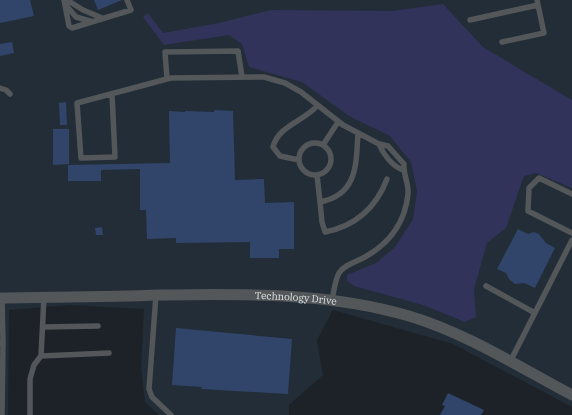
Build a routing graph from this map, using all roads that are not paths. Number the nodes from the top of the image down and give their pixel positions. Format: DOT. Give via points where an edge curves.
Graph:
graph roads {
  1 [pos="127,0"];
  2 [pos="65,1"];
  3 [pos="538,3"];
  4 [pos="102,18"];
  5 [pos="470,20"];
  6 [pos="92,21"];
  7 [pos="502,42"];
  8 [pos="242,76"];
  9 [pos="167,79"];
  10 [pos="0,88"];
  11 [pos="10,94"];
  12 [pos="112,94"];
  13 [pos="317,106"];
  14 [pos="338,122"];
  15 [pos="358,133"];
  16 [pos="323,145"];
  17 [pos="299,160"];
  18 [pos="317,175"];
  19 [pos="387,179"];
  20 [pos="572,194"];
  21 [pos="320,202"];
  22 [pos="572,233"];
  23 [pos="572,240"];
  24 [pos="486,286"];
  25 [pos="156,296"];
  26 [pos="44,297"];
  27 [pos="1,298"];
  28 [pos="332,300"];
  29 [pos="535,313"];
  30 [pos="98,326"];
  31 [pos="43,327"];
  32 [pos="1,342"];
  33 [pos="109,353"];
  34 [pos="41,356"];
  35 [pos="510,362"];
  36 [pos="572,395"];
  37 [pos="2,415"];
  38 [pos="30,415"];
  39 [pos="171,415"];
  1 -- 4 [label="lane" via="132,10"];
  2 -- 4 [label="lane"];
  2 -- 6 [label="lane" via="76,17"];
  2 -- 6 [label="lane" via="70,27"];
  3 -- 5 [label="lane"];
  3 -- 7 [label="lane" via="544,33"];
  4 -- 6 [label="lane"];
  8 -- 9 [label="lane"];
  8 -- 9 [label="lane" via="238,51 165,52"];
  8 -- 13 [label="lane" via="264,77 285,83 301,92"];
  9 -- 12 [label="lane"];
  10 -- 11 [label="lane"];
  12 -- 12 [label="lane" via="77,103 81,158 115,157"];
  13 -- 14 [label="lane"];
  13 -- 17 [label="lane" via="286,129 274,142 275,151 280,156"];
  14 -- 15 [label="lane"];
  14 -- 16 [label="lane"];
  15 -- 21 [label="lane" via="355,170 350,183 344,191 330,200"];
  15 -- 28 [label="lane" via="388,146 404,164 408,193 401,221 393,235 384,245 345,267 338,274"];
  16 -- 17 [label="lane" via="316,143 306,146 300,153"];
  16 -- 18 [label="lane" via="328,150 331,160 327,170"];
  17 -- 18 [label="lane" via="305,172"];
  18 -- 21 [label="lane"];
  19 -- 21 [label="lane" via="368,211 349,225 336,230 325,232"];
  20 -- 22 [label="lane" via="539,178 529,188 528,211"];
  23 -- 29 [label="lane"];
  24 -- 29 [label="lane"];
  25 -- 26 [label="street, Technology Drive"];
  25 -- 28 [label="street, Technology Drive" via="276,295"];
  25 -- 39 [label="lane" via="149,389 152,397"];
  26 -- 27 [label="street, Technology Drive"];
  26 -- 31 [label="lane"];
  27 -- 32 [label="lane"];
  28 -- 35 [label="street, Technology Drive" via="409,316 451,332"];
  29 -- 35 [label="lane"];
  30 -- 31 [label="lane"];
  31 -- 34 [label="lane"];
  32 -- 37 [label="lane"];
  33 -- 34 [label="lane"];
  34 -- 38 [label="lane" via="34,365 30,379"];
  35 -- 36 [label="street, Technology Drive"];
}
